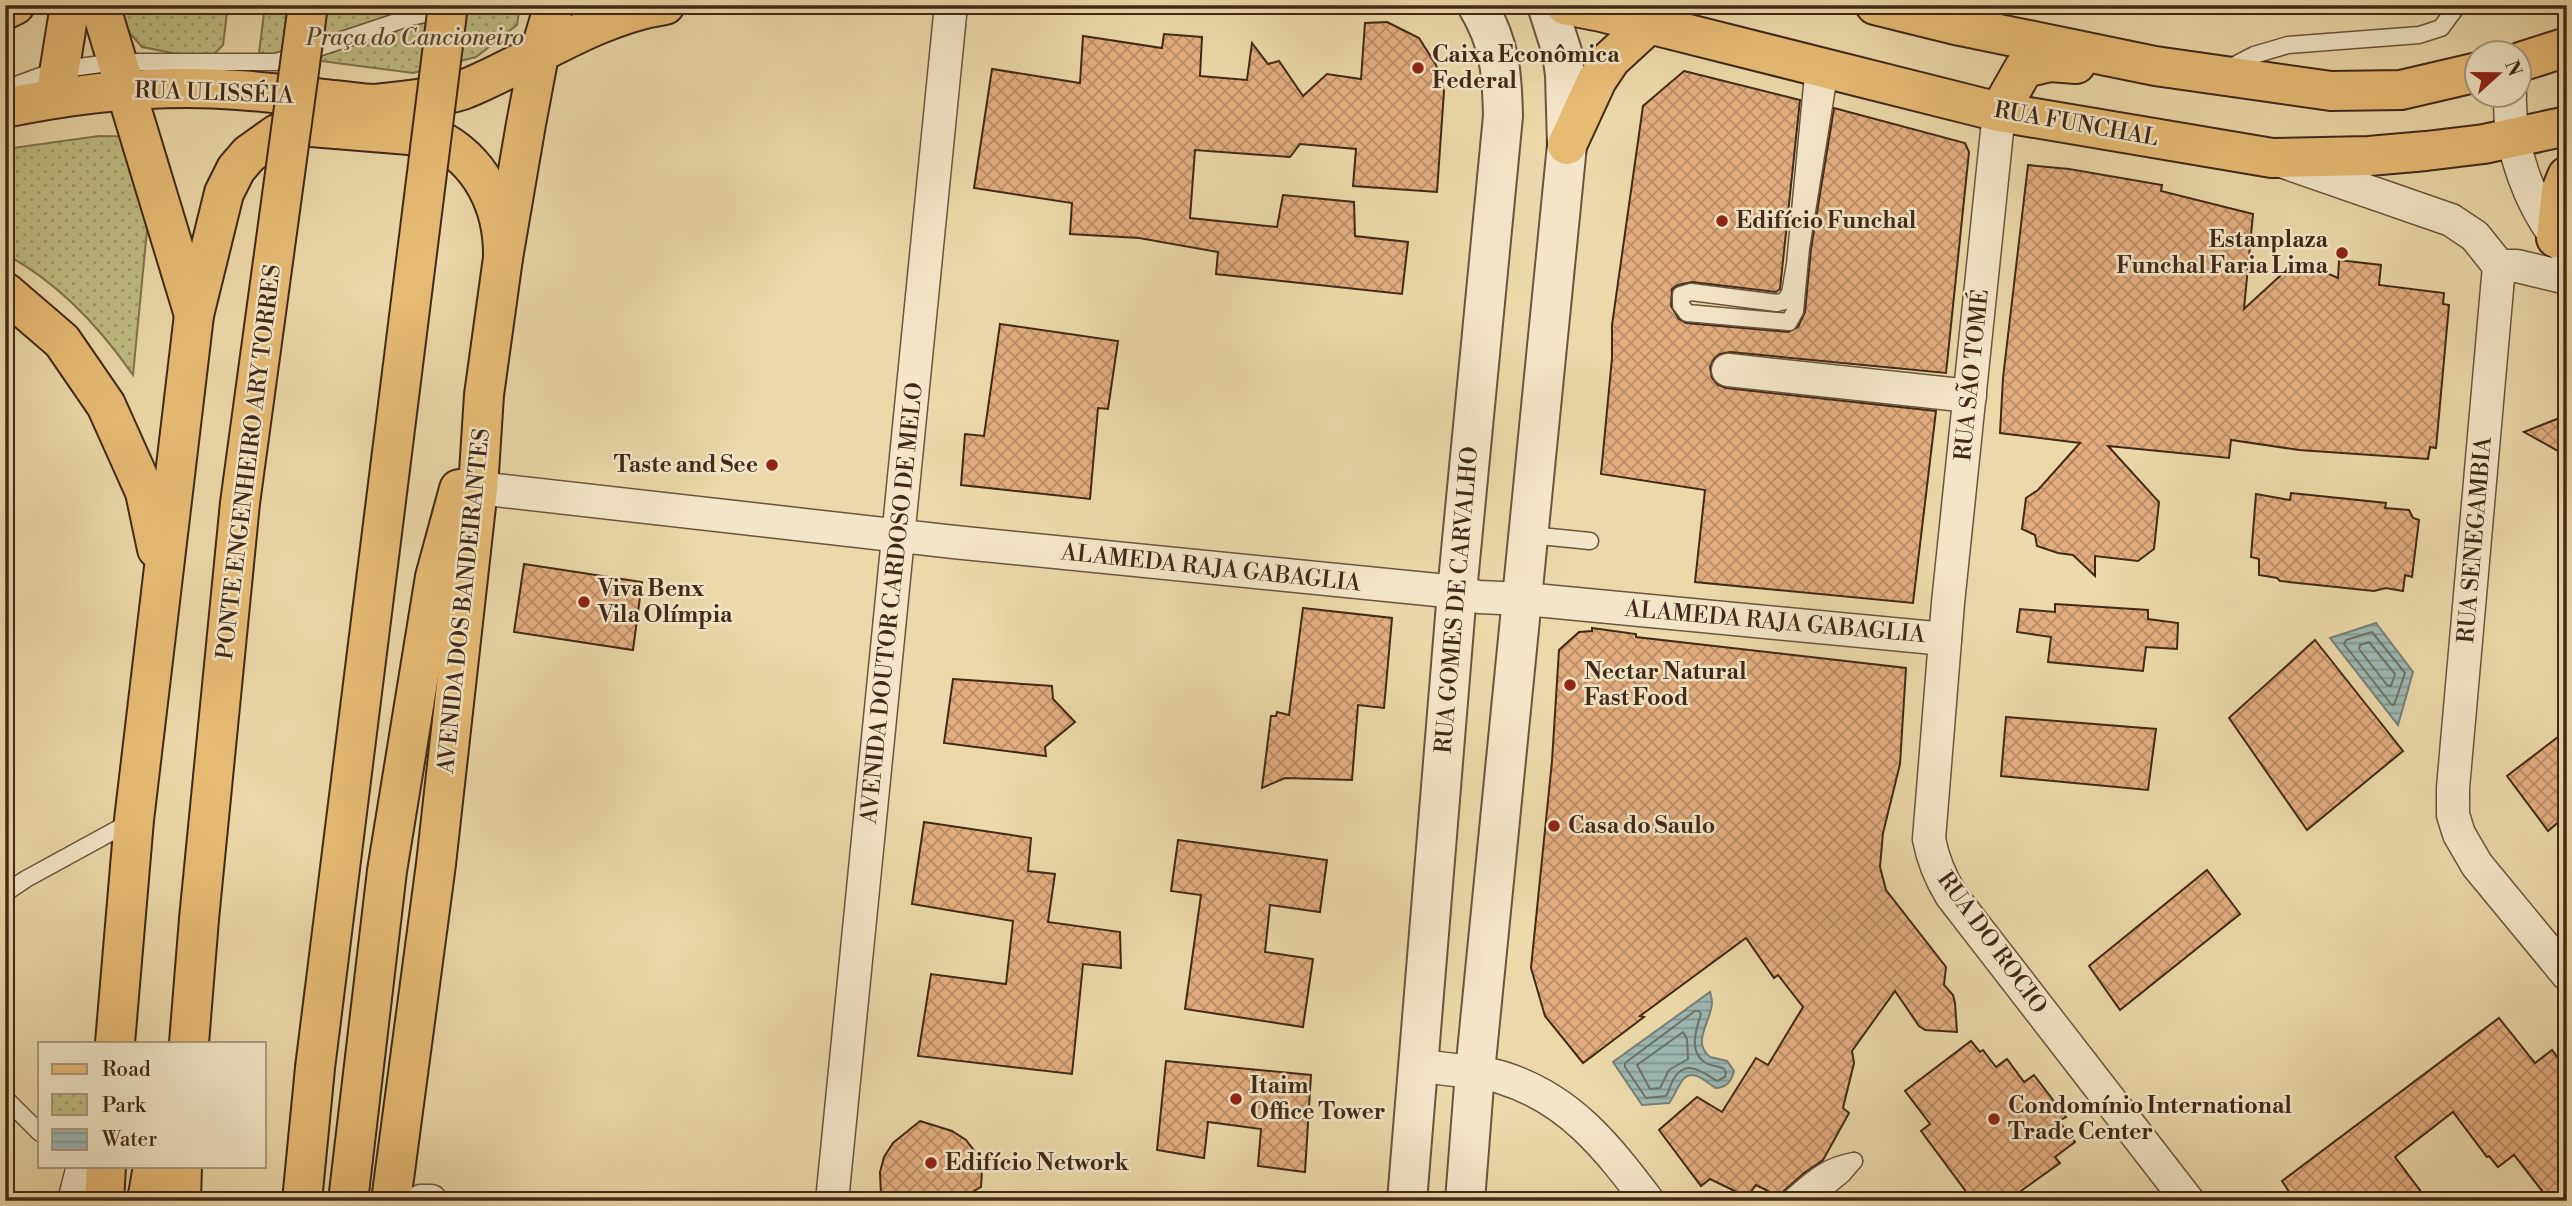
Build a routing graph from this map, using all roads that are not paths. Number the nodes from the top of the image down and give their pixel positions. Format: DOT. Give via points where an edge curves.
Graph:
graph roads {
  1 [pos="15,5"];
  2 [pos="69,5"];
  3 [pos="100,5"];
  4 [pos="308,5"];
  5 [pos="448,5"];
  6 [pos="464,5"];
  7 [pos="554,5"];
  8 [pos="665,5"];
  9 [pos="951,5"];
  10 [pos="1477,5"];
  11 [pos="1547,5"];
  12 [pos="1565,5"];
  13 [pos="1875,5"];
  14 [pos="2458,5"];
  15 [pos="5,10"];
  16 [pos="1964,16"];
  17 [pos="1649,24"];
  18 [pos="2567,47"];
  19 [pos="539,55"];
  20 [pos="2534,57"];
  21 [pos="2155,66"];
  22 [pos="1822,67"];
  23 [pos="2464,75"];
  24 [pos="121,76"];
  25 [pos="2213,76"];
  26 [pos="56,84"];
  27 [pos="5,89"];
  28 [pos="5,108"];
  29 [pos="2511,108"];
  30 [pos="1999,112"];
  31 [pos="2567,126"];
  32 [pos="2513,138"];
  33 [pos="1567,145"];
  34 [pos="2272,158"];
  35 [pos="2567,176"];
  36 [pos="2561,244"];
  37 [pos="503,258"];
  38 [pos="2499,266"];
  39 [pos="2567,278"];
  40 [pos="5,292"];
  41 [pos="194,315"];
  42 [pos="1728,370"];
  43 [pos="484,395"];
  44 [pos="1970,396"];
  45 [pos="478,488"];
  46 [pos="1530,535"];
  47 [pos="900,536"];
  48 [pos="1590,541"];
  49 [pos="1457,592"];
  50 [pos="1524,598"];
  51 [pos="157,637"];
  52 [pos="1945,639"];
  53 [pos="134,820"];
  54 [pos="5,893"];
  55 [pos="2567,974"];
  56 [pos="192,983"];
  57 [pos="115,1042"];
  58 [pos="178,1042"];
  59 [pos="189,1042"];
  60 [pos="1418,1064"];
  61 [pos="1475,1072"];
  62 [pos="5,1098"];
  63 [pos="38,1131"];
  64 [pos="86,1168"];
  65 [pos="88,1168"];
  66 [pos="153,1168"];
  67 [pos="182,1168"];
  68 [pos="74,1201"];
  69 [pos="104,1201"];
  70 [pos="147,1201"];
  71 [pos="181,1201"];
  72 [pos="302,1201"];
  73 [pos="348,1201"];
  74 [pos="391,1201"];
  75 [pos="421,1201"];
  76 [pos="431,1201"];
  77 [pos="832,1201"];
  78 [pos="1407,1201"];
  79 [pos="1465,1201"];
  80 [pos="1648,1201"];
  81 [pos="1787,1201"];
  82 [pos="1810,1201"];
  83 [pos="2188,1201"];
  1 -- 15 [label="main road"];
  2 -- 26 [label="main road"];
  3 -- 24 [label="main road"];
  4 -- 56 [label="main road, PONTE ENGENHEIRO ARY TORRES, bridge" via="240,503"];
  5 -- 72 [label="main road, bridge"];
  6 -- 24 [label="lane" via="411,17 276,62"];
  7 -- 19 [label="main road, AVENIDA DOS BANDEIRANTES"];
  8 -- 19 [label="main road" via="585,30"];
  9 -- 47 [label="street, AVENIDA DOUTOR CARDOSO DE MELO"];
  10 -- 49 [label="street, RUA GOMES DE CARVALHO" via="1497,47 1503,116"];
  11 -- 33 [label="street" via="1566,75"];
  12 -- 17 [label="main road, RUA FUNCHAL"];
  13 -- 16 [label="main road"];
  14 -- 25 [label="lane" via="2441,28 2419,35 2288,45 2254,55"];
  16 -- 21 [label="main road"];
  17 -- 22 [label="main road, RUA FUNCHAL"];
  17 -- 33 [label="main road" via="1611,59"];
  18 -- 20 [label="main road"];
  19 -- 24 [label="main road, RUA ULISSÉIA" via="461,91 374,104 182,87"];
  19 -- 37 [label="main road, AVENIDA DOS BANDEIRANTES"];
  21 -- 25 [label="main road"];
  21 -- 30 [label="main road" via="2050,62 2029,66"];
  22 -- 22 [label="lane" via="1790,293 1777,303 1691,292 1681,295 1687,313 1790,322 1795,311"];
  22 -- 30 [label="main road, RUA FUNCHAL"];
  23 -- 25 [label="main road" via="2401,90 2330,91"];
  24 -- 26 [label="main road, RUA ULISSÉIA"];
  24 -- 41 [label="main road"];
  26 -- 27 [label="lane"];
  26 -- 28 [label="main road, RUA ULISSÉIA"];
  29 -- 32 [label="street"];
  30 -- 34 [label="main road, RUA FUNCHAL"];
  30 -- 44 [label="street, RUA SÃO TOMÉ"];
  31 -- 32 [label="main road"];
  32 -- 34 [label="main road" via="2369,156"];
  32 -- 36 [label="street" via="2537,208"];
  33 -- 46 [label="street"];
  34 -- 38 [label="street, RUA FUNCHAL" via="2451,220 2475,236"];
  35 -- 36 [label="main road" via="2561,191"];
  37 -- 41 [label="main road" via="503,237 493,200 474,166 451,145 435,137 299,126 264,142 236,169 224,193"];
  37 -- 43 [label="main road, AVENIDA DOS BANDEIRANTES"];
  38 -- 39 [label="street"];
  38 -- 55 [label="street, RUA SENEGAMBIA" via="2453,815 2477,865"];
  40 -- 51 [label="main road" via="62,341 106,405 130,456 154,528 160,588"];
  41 -- 51 [label="main road"];
  42 -- 44 [label="street"];
  43 -- 45 [label="main road, AVENIDA DOS BANDEIRANTES"];
  43 -- 73 [label="main road" via="433,590 387,871"];
  44 -- 52 [label="street, RUA SÃO TOMÉ"];
  45 -- 47 [label="street, ALAMEDA RAJA GABAGLIA"];
  45 -- 74 [label="main road, AVENIDA DOS BANDEIRANTES" via="436,864"];
  46 -- 48 [label="lane"];
  46 -- 50 [label="street"];
  47 -- 49 [label="street, ALAMEDA RAJA GABAGLIA"];
  47 -- 77 [label="street, AVENIDA DOUTOR CARDOSO DE MELO"];
  49 -- 50 [label="street, ALAMEDA RAJA GABAGLIA"];
  49 -- 60 [label="street, RUA GOMES DE CARVALHO"];
  50 -- 52 [label="street, ALAMEDA RAJA GABAGLIA"];
  50 -- 61 [label="street"];
  51 -- 53 [label="main road"];
  52 -- 83 [label="street, RUA DO ROCIO" via="1929,820 1933,859 1941,878"];
  53 -- 54 [label="lane"];
  53 -- 57 [label="main road"];
  56 -- 58 [label="main road"];
  56 -- 59 [label="main road"];
  60 -- 61 [label="street"];
  60 -- 78 [label="street, RUA GOMES DE CARVALHO"];
  61 -- 79 [label="street"];
  61 -- 80 [label="street" via="1504,1078 1555,1102 1585,1124"];
  62 -- 63 [label="lane"];
  64 -- 68 [label="street"];
  65 -- 69 [label="main road"];
  66 -- 70 [label="main road"];
  67 -- 71 [label="main road"];
  75 -- 76 [label="street"];
  81 -- 82 [label="lane" via="1822,1171 1854,1161"];
}
